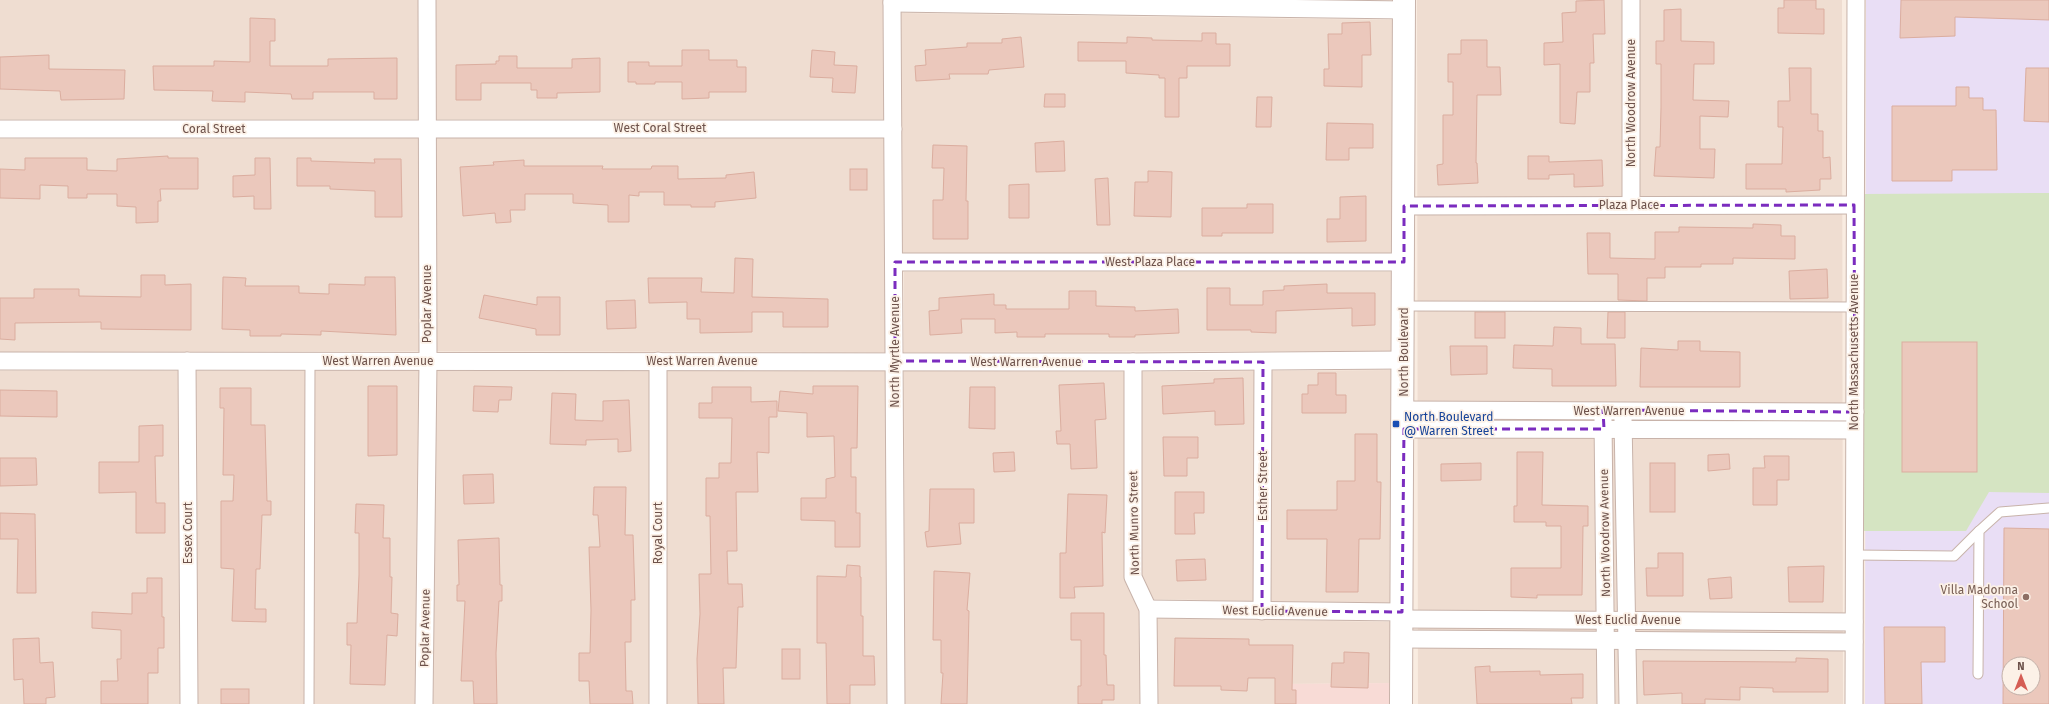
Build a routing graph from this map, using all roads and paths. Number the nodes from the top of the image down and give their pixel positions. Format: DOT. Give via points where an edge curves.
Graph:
graph roads {
  1 [pos="427,0"];
  2 [pos="1631,0"];
  3 [pos="1856,0"];
  4 [pos="892,2"];
  5 [pos="1404,5"];
  6 [pos="427,128"];
  7 [pos="0,129"];
  8 [pos="893,129"];
  9 [pos="1631,205"];
  10 [pos="1854,205"];
  11 [pos="1404,206"];
  12 [pos="895,262"];
  13 [pos="1404,262"];
  14 [pos="1404,306"];
  15 [pos="1854,307"];
  16 [pos="1404,360"];
  17 [pos="0,361"];
  18 [pos="187,361"];
  19 [pos="310,361"];
  20 [pos="428,361"];
  21 [pos="658,361"];
  22 [pos="896,361"];
  23 [pos="1133,362"];
  24 [pos="1263,362"];
  25 [pos="1603,410"];
  26 [pos="1623,411"];
  27 [pos="1855,412"];
  28 [pos="1404,419"];
  29 [pos="1604,429"];
  30 [pos="1623,429"];
  31 [pos="1854,430"];
  32 [pos="2049,508"];
  33 [pos="1979,531"];
  34 [pos="1854,555"];
  35 [pos="1148,609"];
  36 [pos="1262,611"];
  37 [pos="1606,620"];
  38 [pos="1627,620"];
  39 [pos="1854,622"];
  40 [pos="1402,624"];
  41 [pos="1606,640"];
  42 [pos="1627,640"];
  43 [pos="1854,642"];
  44 [pos="1978,674"];
  45 [pos="189,704"];
  46 [pos="309,704"];
  47 [pos="424,704"];
  48 [pos="658,704"];
  49 [pos="896,704"];
  50 [pos="1149,704"];
  51 [pos="1401,704"];
  52 [pos="1606,704"];
  53 [pos="1628,704"];
  54 [pos="1854,704"];
  1 -- 6 [label="street, Poplar Avenue"];
  2 -- 9 [label="street, North Woodrow Avenue"];
  3 -- 10 [label="street, North Massachusetts Avenue"];
  4 -- 5 [label="street"];
  4 -- 8 [label="street, North Myrtle Avenue"];
  5 -- 11 [label="street, North Boulevard"];
  6 -- 7 [label="street, Coral Street"];
  6 -- 8 [label="street, West Coral Street"];
  6 -- 20 [label="street, Poplar Avenue"];
  8 -- 12 [label="street, North Myrtle Avenue"];
  9 -- 10 [label="street, Plaza Place"];
  9 -- 11 [label="street, Plaza Place"];
  10 -- 15 [label="street, North Massachusetts Avenue"];
  11 -- 13 [label="street, North Boulevard"];
  12 -- 13 [label="street, West Plaza Place"];
  12 -- 22 [label="street, North Myrtle Avenue"];
  13 -- 14 [label="street, North Boulevard"];
  14 -- 15 [label="lane"];
  14 -- 16 [label="street, North Boulevard"];
  15 -- 27 [label="street, North Massachusetts Avenue"];
  16 -- 24 [label="street, West Warren Avenue"];
  16 -- 28 [label="street, North Boulevard"];
  17 -- 18 [label="street, West Warren Avenue"];
  18 -- 19 [label="street, West Warren Avenue"];
  18 -- 45 [label="street, Essex Court"];
  19 -- 20 [label="street, West Warren Avenue"];
  19 -- 46 [label="lane"];
  20 -- 21 [label="street, West Warren Avenue"];
  20 -- 47 [label="street, Poplar Avenue"];
  21 -- 22 [label="street, West Warren Avenue"];
  21 -- 48 [label="street, Royal Court"];
  22 -- 23 [label="street, West Warren Avenue"];
  22 -- 49 [label="street, North Myrtle Avenue"];
  23 -- 24 [label="street, West Warren Avenue"];
  23 -- 35 [label="street, North Munro Street" via="1133,578"];
  24 -- 36 [label="street, Esther Street"];
  25 -- 26 [label="street, West Warren Avenue"];
  25 -- 28 [label="street, West Warren Avenue"];
  25 -- 29 [label="street, North Woodrow Avenue"];
  26 -- 27 [label="street, West Warren Avenue"];
  26 -- 30 [label="street, North Woodrow Avenue"];
  27 -- 31 [label="street, North Massachusetts Avenue"];
  28 -- 29 [label="street, West Warren Avenue"];
  28 -- 40 [label="street, North Boulevard"];
  29 -- 30 [label="street, West Warren Avenue"];
  29 -- 37 [label="street, North Woodrow Avenue"];
  30 -- 31 [label="street, West Warren Avenue"];
  30 -- 38 [label="street, North Woodrow Avenue"];
  31 -- 34 [label="street, North Massachusetts Avenue"];
  32 -- 33 [label="lane" via="2000,512"];
  33 -- 34 [label="lane" via="1954,556"];
  33 -- 44 [label="lane"];
  34 -- 39 [label="street, North Massachusetts Avenue"];
  35 -- 36 [label="street, West Euclid Avenue"];
  35 -- 50 [label="street, North Munro Street"];
  36 -- 40 [label="street, West Euclid Avenue"];
  37 -- 38 [label="street, West Euclid Avenue"];
  37 -- 40 [label="street, West Euclid Avenue"];
  37 -- 41 [label="street, North Woodrow Avenue"];
  38 -- 39 [label="street, West Euclid Avenue"];
  38 -- 42 [label="street, North Woodrow Avenue"];
  39 -- 43 [label="street, North Massachusetts Avenue"];
  40 -- 41 [label="street, West Euclid Avenue"];
  40 -- 51 [label="street, North Boulevard"];
  41 -- 42 [label="street, West Euclid Avenue"];
  41 -- 52 [label="street, North Woodrow Avenue"];
  42 -- 43 [label="street, West Euclid Avenue"];
  42 -- 53 [label="street, North Woodrow Avenue"];
  43 -- 54 [label="street, North Massachusetts Avenue"];
}
